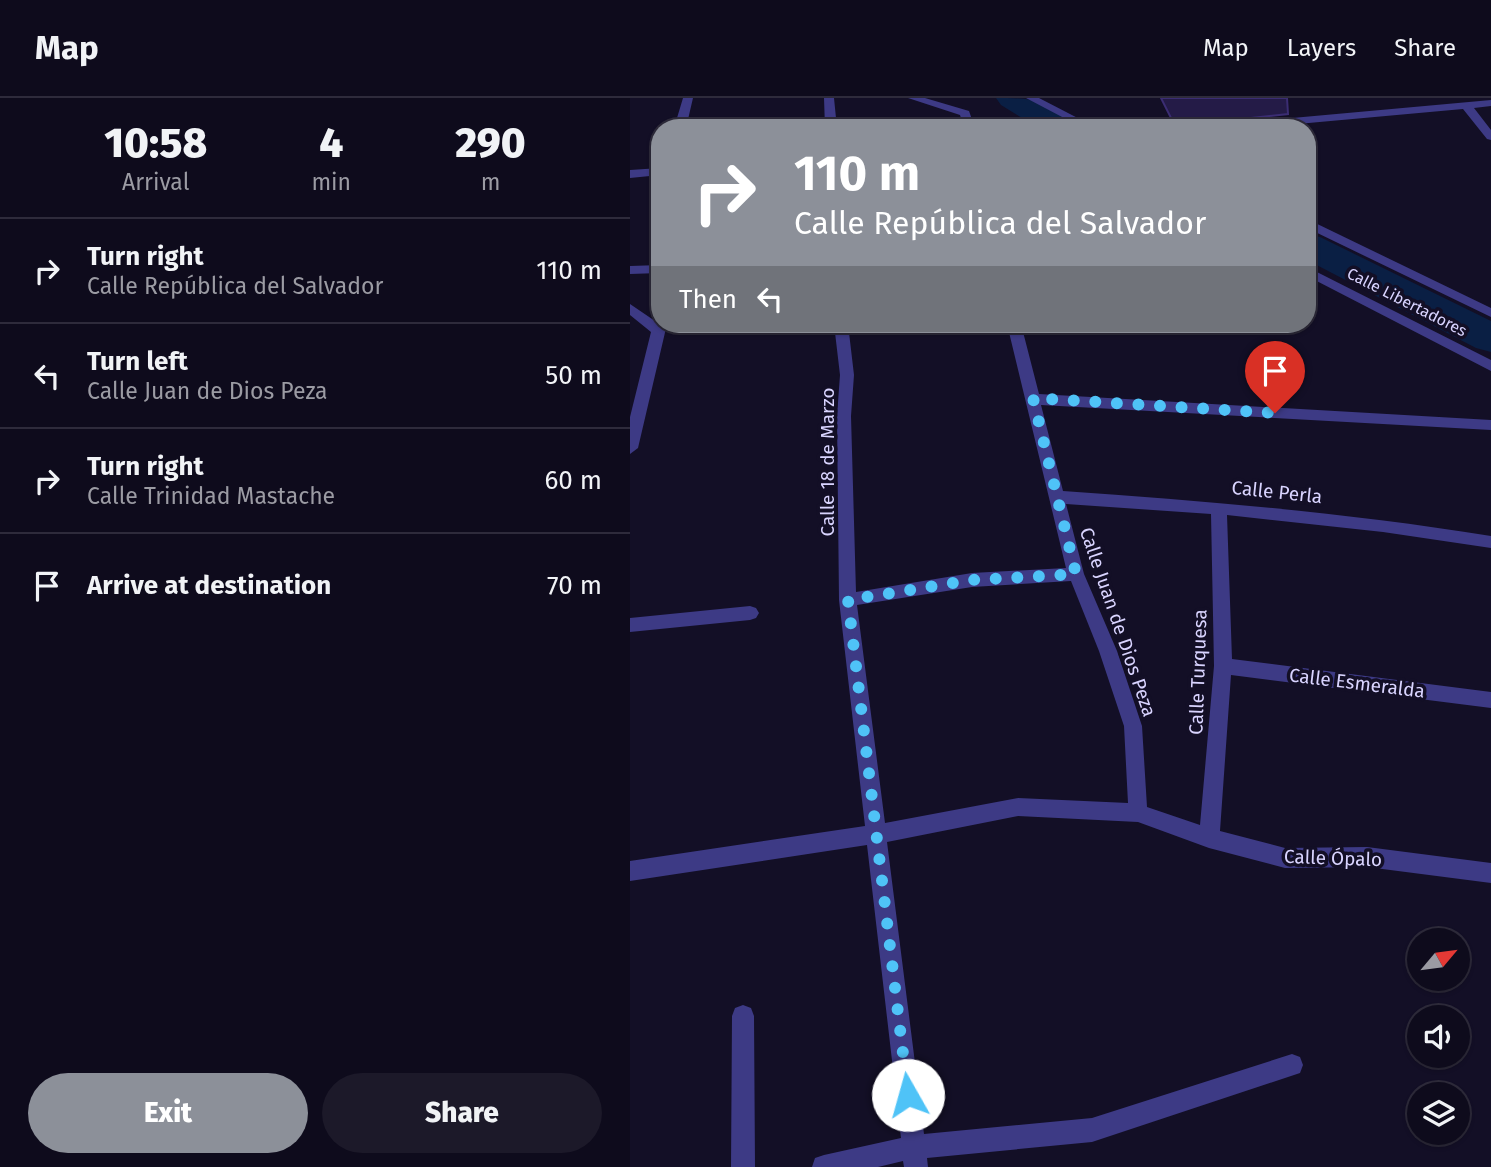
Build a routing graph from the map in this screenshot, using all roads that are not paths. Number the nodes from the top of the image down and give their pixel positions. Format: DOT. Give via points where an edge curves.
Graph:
graph roads {
  1 [pos="688,98"];
  2 [pos="830,98"];
  3 [pos="913,98"];
  4 [pos="1031,98"];
  5 [pos="1491,103"];
  6 [pos="1466,105"];
  7 [pos="682,119"];
  8 [pos="831,119"];
  9 [pos="967,119"];
  10 [pos="1074,119"];
  11 [pos="1313,119"];
  12 [pos="1491,137"];
  13 [pos="651,172"];
  14 [pos="630,174"];
  15 [pos="1316,227"];
  16 [pos="651,269"];
  17 [pos="630,270"];
  18 [pos="1316,276"];
  19 [pos="630,308"];
  20 [pos="1491,313"];
  21 [pos="651,322"];
  22 [pos="658,333"];
  23 [pos="842,333"];
  24 [pos="1016,333"];
  25 [pos="1491,366"];
  26 [pos="1033,398"];
  27 [pos="1491,425"];
  28 [pos="630,448"];
  29 [pos="1056,497"];
  30 [pos="1219,507"];
  31 [pos="1491,542"];
  32 [pos="1076,574"];
  33 [pos="848,600"];
  34 [pos="750,613"];
  35 [pos="630,625"];
  36 [pos="1223,666"];
  37 [pos="1491,699"];
  38 [pos="1138,813"];
  39 [pos="877,834"];
  40 [pos="1209,838"];
  41 [pos="630,872"];
  42 [pos="1491,873"];
  43 [pos="743,1016"];
  44 [pos="1292,1065"];
  45 [pos="915,1157"];
  46 [pos="743,1167"];
  47 [pos="824,1167"];
  1 -- 7 [label="street"];
  2 -- 8 [label="street"];
  3 -- 9 [label="street" via="965,113"];
  4 -- 10 [label="street"];
  5 -- 6 [label="street"];
  6 -- 11 [label="street"];
  6 -- 12 [label="street"];
  13 -- 14 [label="street"];
  15 -- 20 [label="street, Calle Libertadores"];
  16 -- 17 [label="street"];
  18 -- 25 [label="street, Calle Libertadores"];
  19 -- 21 [label="street"];
  22 -- 28 [label="street"];
  23 -- 33 [label="street, Calle 18 de Marzo"];
  24 -- 26 [label="street, Calle Juan de Dios Peza"];
  26 -- 27 [label="street"];
  26 -- 29 [label="street, Calle Juan de Dios Peza"];
  29 -- 30 [label="street, Calle Perla"];
  29 -- 32 [label="street, Calle Juan de Dios Peza"];
  30 -- 31 [label="street, Calle Perla" via="1401,526"];
  30 -- 36 [label="street, Calle Turquesa"];
  32 -- 33 [label="street" via="972,580"];
  32 -- 38 [label="street, Calle Juan de Dios Peza" via="1133,726"];
  33 -- 39 [label="street, Calle 18 de Marzo"];
  34 -- 35 [label="street"];
  36 -- 37 [label="street, Calle Esmeralda"];
  36 -- 40 [label="street, Calle Turquesa"];
  38 -- 39 [label="street, Calle Ópalo" via="1018,807"];
  38 -- 40 [label="street, Calle Ópalo"];
  39 -- 41 [label="street, Calle Ópalo"];
  39 -- 45 [label="street, Calle 18 de Marzo"];
  40 -- 42 [label="street, Calle Ópalo" via="1284,858 1367,857"];
  43 -- 46 [label="street"];
  44 -- 45 [label="street" via="1092,1129"];
  45 -- 47 [label="street"];
}
